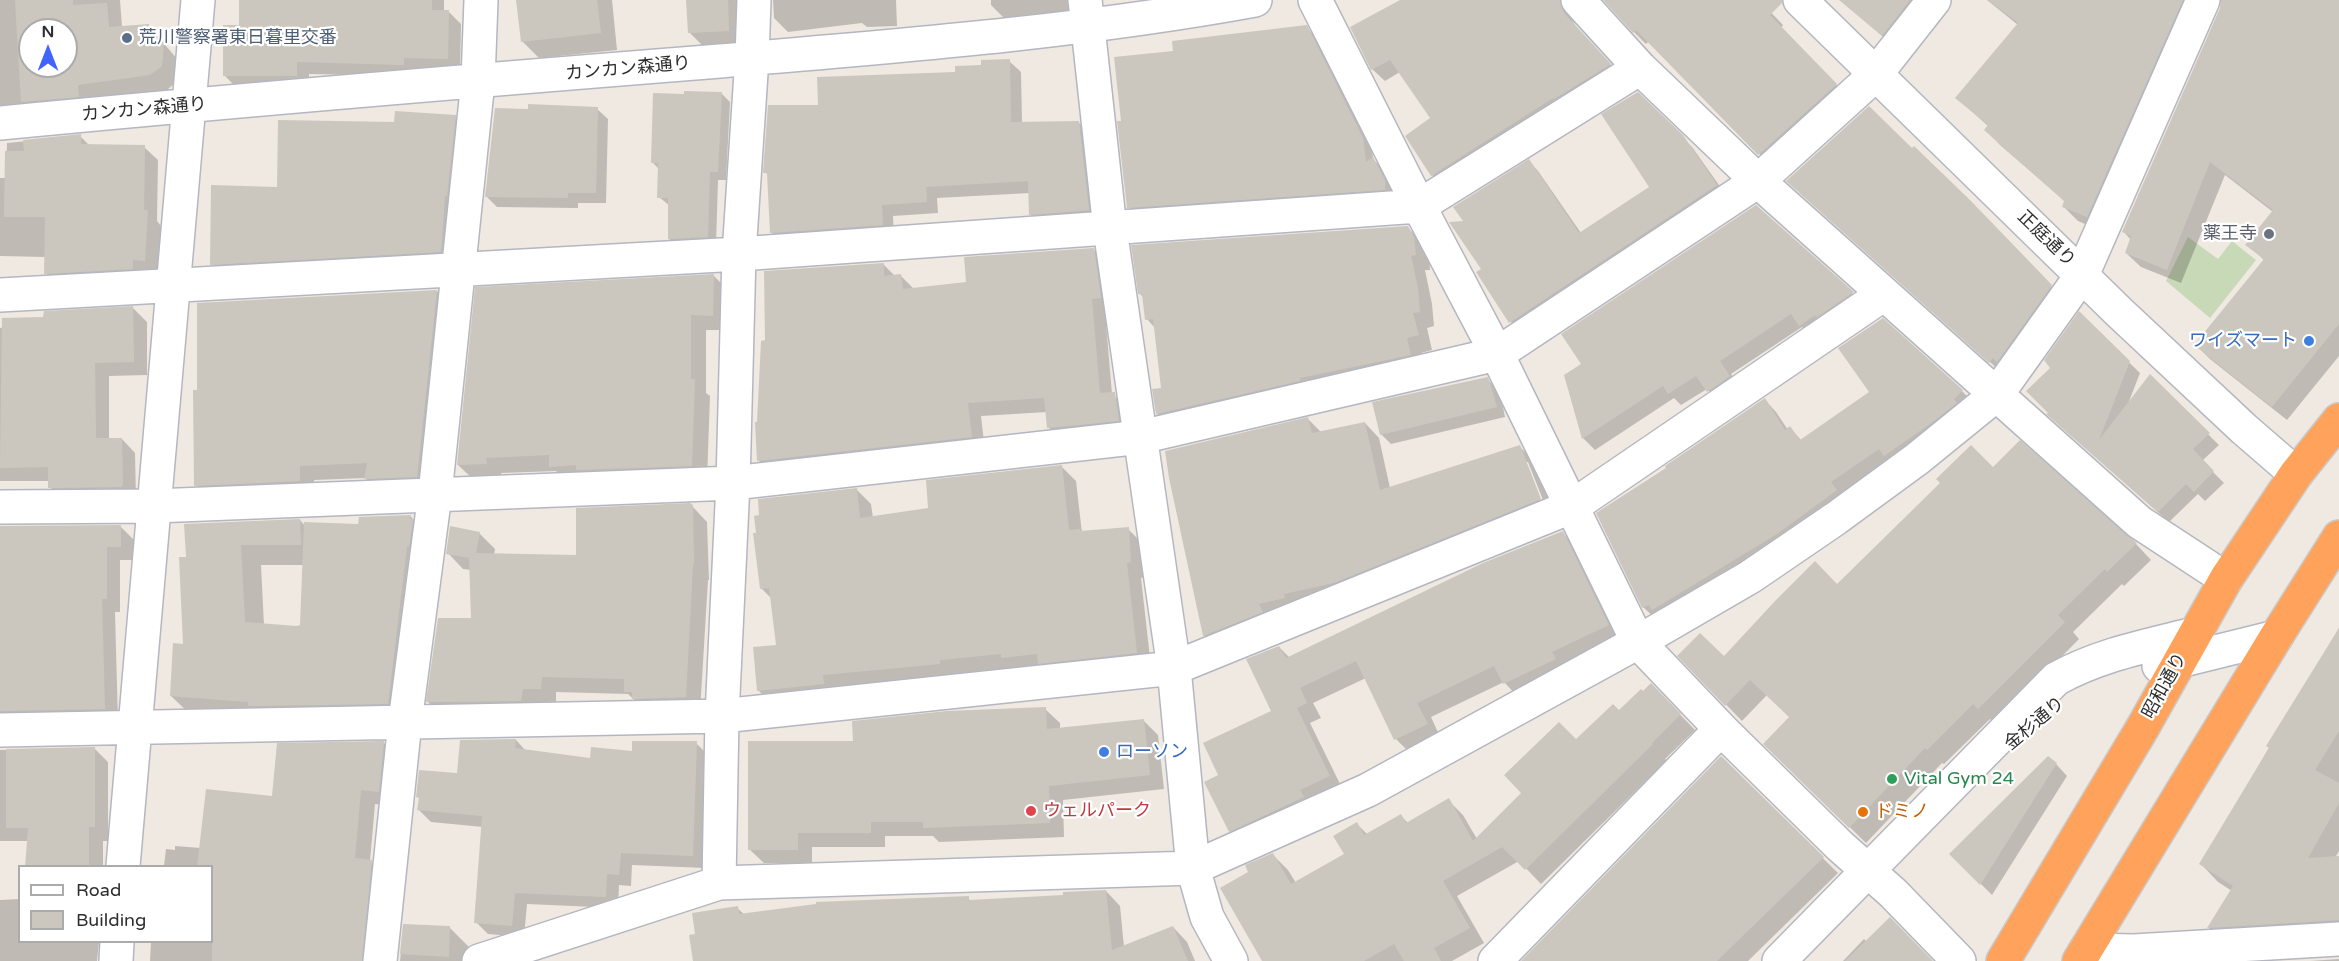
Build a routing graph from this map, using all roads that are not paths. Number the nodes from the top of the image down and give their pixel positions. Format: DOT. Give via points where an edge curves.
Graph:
graph roads {
  1 [pos="198,0"];
  2 [pos="481,0"];
  3 [pos="754,0"];
  4 [pos="1255,0"];
  5 [pos="1315,0"];
  6 [pos="1578,0"];
  7 [pos="1800,0"];
  8 [pos="1934,0"];
  9 [pos="2203,0"];
  10 [pos="1087,13"];
  11 [pos="752,58"];
  12 [pos="1640,68"];
  13 [pos="1875,75"];
  14 [pos="478,81"];
  15 [pos="189,105"];
  16 [pos="0,123"];
  17 [pos="1758,181"];
  18 [pos="1419,206"];
  19 [pos="1110,229"];
  20 [pos="739,254"];
  21 [pos="457,270"];
  22 [pos="2082,275"];
  23 [pos="173,285"];
  24 [pos="1884,294"];
  25 [pos="0,295"];
  26 [pos="1497,354"];
  27 [pos="1997,394"];
  28 [pos="2339,420"];
  29 [pos="1141,436"];
  30 [pos="2296,474"];
  31 [pos="733,483"];
  32 [pos="435,494"];
  33 [pos="154,506"];
  34 [pos="1573,506"];
  35 [pos="0,507"];
  36 [pos="2339,537"];
  37 [pos="2226,579"];
  38 [pos="2276,637"];
  39 [pos="1638,642"];
  40 [pos="2186,648"];
  41 [pos="1174,668"];
  42 [pos="722,716"];
  43 [pos="405,722"];
  44 [pos="135,727"];
  45 [pos="1722,729"];
  46 [pos="0,730"];
  47 [pos="123,865"];
  48 [pos="1193,868"];
  49 [pos="1868,871"];
  50 [pos="718,883"];
  51 [pos="2339,939"];
  52 [pos="117,943"];
  53 [pos="2248,953"];
  54 [pos="2082,955"];
  55 [pos="116,961"];
  56 [pos="381,961"];
  57 [pos="479,961"];
  58 [pos="1231,961"];
  59 [pos="1495,961"];
  60 [pos="1779,961"];
  61 [pos="1959,961"];
  62 [pos="2003,961"];
  1 -- 15 [label="street"];
  2 -- 14 [label="street"];
  3 -- 11 [label="street"];
  4 -- 10 [label="street, カンカン森通り"];
  5 -- 18 [label="street"];
  6 -- 12 [label="street"];
  7 -- 13 [label="street, 正庭通り"];
  8 -- 13 [label="street"];
  9 -- 22 [label="street"];
  10 -- 11 [label="street, カンカン森通り"];
  10 -- 19 [label="street"];
  11 -- 14 [label="street, カンカン森通り"];
  11 -- 20 [label="street"];
  12 -- 17 [label="street"];
  12 -- 18 [label="street"];
  13 -- 17 [label="street"];
  13 -- 22 [label="street, 正庭通り"];
  14 -- 15 [label="street, カンカン森通り"];
  14 -- 21 [label="street"];
  15 -- 16 [label="street, カンカン森通り"];
  15 -- 23 [label="street"];
  17 -- 24 [label="street"];
  17 -- 26 [label="street"];
  18 -- 19 [label="street"];
  18 -- 26 [label="street"];
  19 -- 20 [label="street"];
  19 -- 29 [label="street"];
  20 -- 21 [label="street"];
  20 -- 31 [label="street"];
  21 -- 23 [label="street"];
  21 -- 32 [label="street"];
  22 -- 27 [label="street"];
  22 -- 30 [label="street, 正庭通り"];
  23 -- 25 [label="street"];
  23 -- 33 [label="street"];
  24 -- 27 [label="street"];
  24 -- 34 [label="street"];
  26 -- 29 [label="street"];
  26 -- 34 [label="street"];
  27 -- 37 [label="street" via="2139,522"];
  27 -- 39 [label="street" via="1835,519 1750,577"];
  28 -- 30 [label="highway, 昭和通り"];
  29 -- 31 [label="street"];
  29 -- 41 [label="street"];
  30 -- 37 [label="highway, 昭和通り"];
  31 -- 32 [label="street"];
  31 -- 42 [label="street"];
  32 -- 33 [label="street"];
  32 -- 43 [label="street"];
  33 -- 35 [label="street"];
  33 -- 44 [label="street"];
  34 -- 39 [label="street"];
  34 -- 41 [label="street"];
  36 -- 38 [label="highway"];
  37 -- 40 [label="highway, 昭和通り"];
  38 -- 40 [label="street, 金杉通り"];
  38 -- 54 [label="highway"];
  39 -- 45 [label="street"];
  39 -- 48 [label="street" via="1368,790"];
  40 -- 49 [label="street, 金杉通り" via="2060,700"];
  40 -- 62 [label="highway, 昭和通り"];
  41 -- 42 [label="street"];
  41 -- 48 [label="street"];
  42 -- 43 [label="street"];
  42 -- 50 [label="street"];
  43 -- 44 [label="street"];
  43 -- 56 [label="street"];
  44 -- 46 [label="street"];
  44 -- 47 [label="street"];
  45 -- 49 [label="street"];
  45 -- 59 [label="street"];
  48 -- 50 [label="street"];
  48 -- 58 [label="street" via="1207,917"];
  49 -- 60 [label="street, 金杉通り"];
  49 -- 61 [label="street"];
  50 -- 57 [label="street"];
  51 -- 53 [label="street"];
  52 -- 55 [label="street"];
  53 -- 54 [label="street" via="2134,951"];
}
